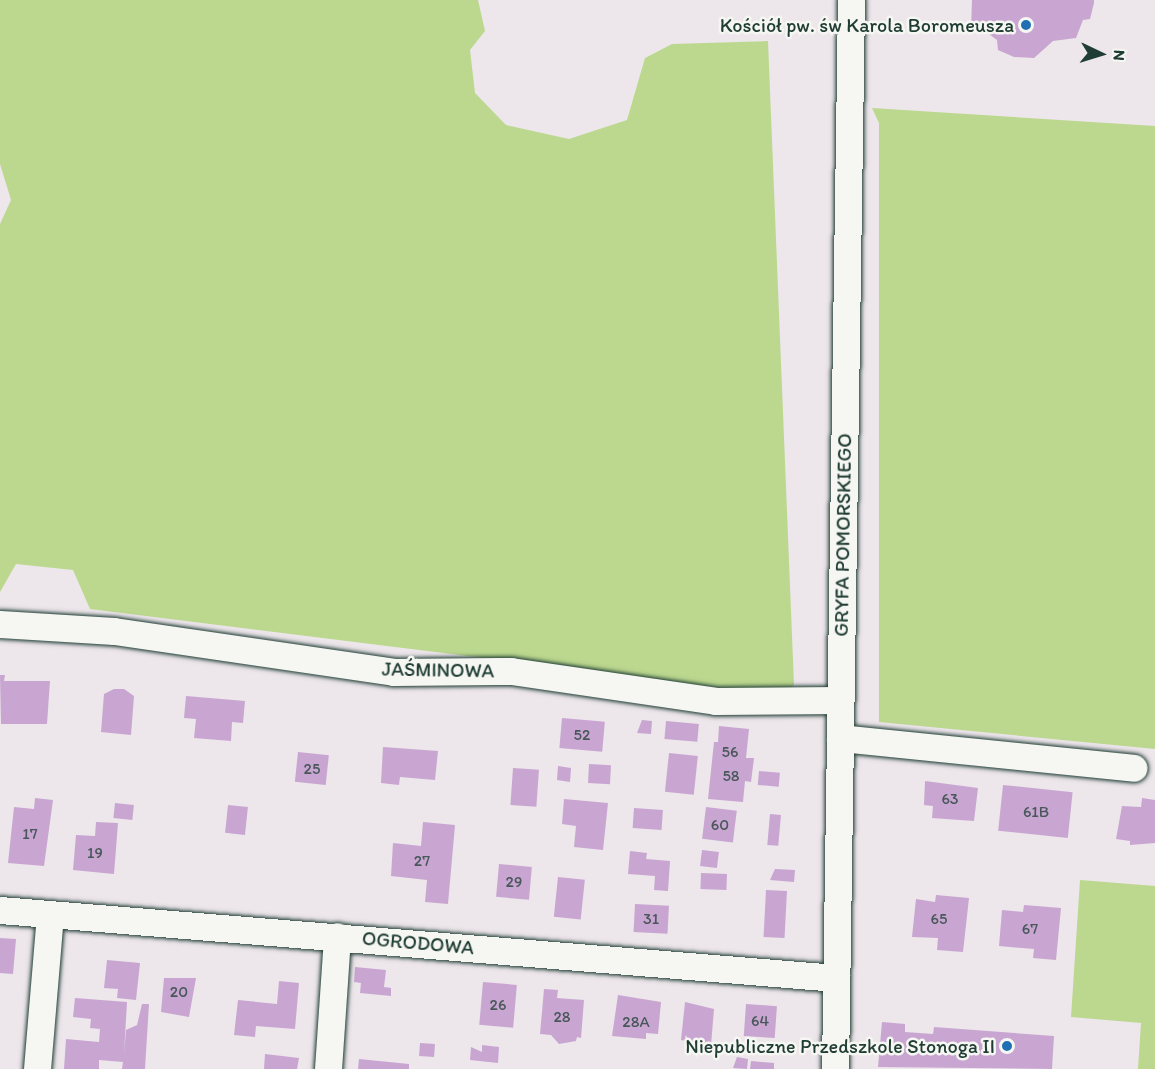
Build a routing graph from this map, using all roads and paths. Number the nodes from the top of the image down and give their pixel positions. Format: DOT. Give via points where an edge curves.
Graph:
graph roads {
  1 [pos="851,0"];
  2 [pos="0,624"];
  3 [pos="840,700"];
  4 [pos="840,738"];
  5 [pos="1133,768"];
  6 [pos="0,910"];
  7 [pos="50,915"];
  8 [pos="337,936"];
  9 [pos="836,978"];
  10 [pos="37,1069"];
  11 [pos="328,1069"];
  12 [pos="835,1069"];
  1 -- 3 [label="street, GRYFA POMORSKIEGO"];
  2 -- 3 [label="street, JAŚMINOWA" via="114,631 394,672 511,671 716,701"];
  3 -- 4 [label="street, GRYFA POMORSKIEGO"];
  4 -- 5 [label="street"];
  4 -- 9 [label="street, GRYFA POMORSKIEGO"];
  6 -- 7 [label="street, OGRODOWA"];
  7 -- 8 [label="street, OGRODOWA"];
  7 -- 10 [label="street"];
  8 -- 9 [label="street, OGRODOWA"];
  8 -- 11 [label="street"];
  9 -- 12 [label="street, GRYFA POMORSKIEGO"];
}
